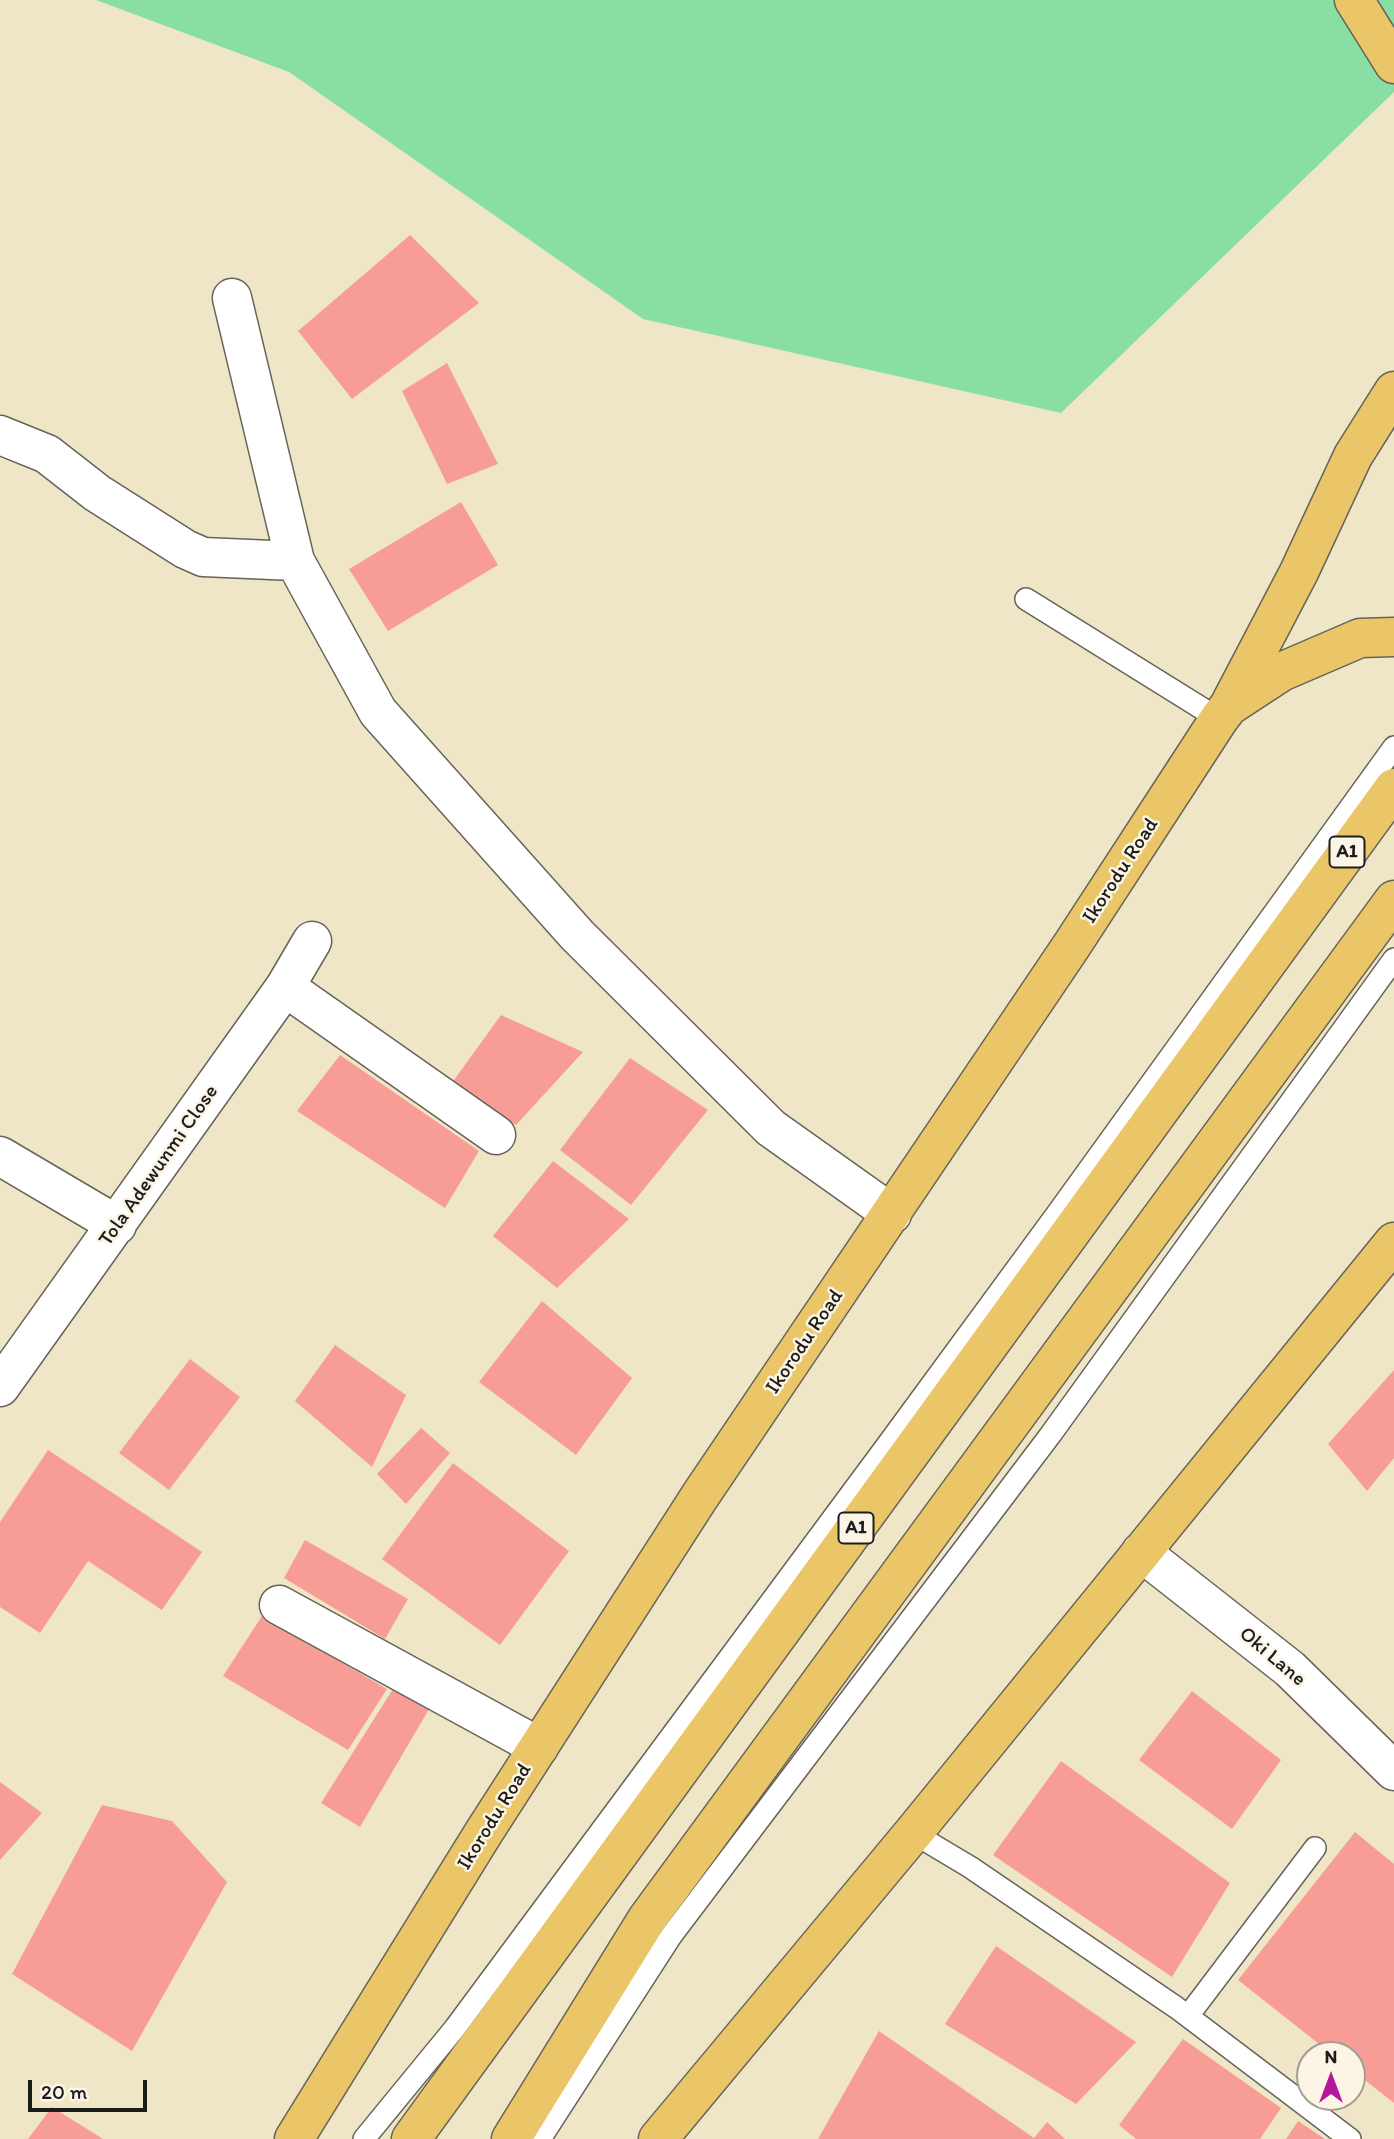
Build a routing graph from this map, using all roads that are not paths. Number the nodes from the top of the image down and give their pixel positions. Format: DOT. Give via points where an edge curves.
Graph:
graph roads {
  1 [pos="1354,0"];
  2 [pos="1394,64"];
  3 [pos="232,298"];
  4 [pos="1394,391"];
  5 [pos="0,435"];
  6 [pos="295,561"];
  7 [pos="1026,599"];
  8 [pos="1394,637"];
  9 [pos="1224,712"];
  10 [pos="1394,747"];
  11 [pos="1394,788"];
  12 [pos="1394,900"];
  13 [pos="1290,910"];
  14 [pos="312,941"];
  15 [pos="1381,947"];
  16 [pos="285,987"];
  17 [pos="496,1135"];
  18 [pos="0,1156"];
  19 [pos="892,1214"];
  20 [pos="117,1225"];
  21 [pos="1394,1242"];
  22 [pos="0,1387"];
  23 [pos="1141,1552"];
  24 [pos="279,1605"];
  25 [pos="539,1747"];
  26 [pos="1394,1771"];
  27 [pos="914,1833"];
  28 [pos="1315,1848"];
  29 [pos="1188,2015"];
  30 [pos="413,2133"];
  31 [pos="294,2139"];
  32 [pos="364,2139"];
  33 [pos="511,2139"];
  34 [pos="540,2139"];
  35 [pos="658,2139"];
  36 [pos="1350,2139"];
  1 -- 2 [label="main road"];
  3 -- 6 [label="street"];
  4 -- 9 [label="main road" via="1353,456 1299,572"];
  5 -- 6 [label="street" via="47,454 97,493 203,557"];
  6 -- 19 [label="street" via="378,712 578,935 771,1128"];
  7 -- 9 [label="lane"];
  8 -- 9 [label="main road, Ikorodu Road" via="1360,638 1281,672"];
  9 -- 19 [label="main road, Ikorodu Road"];
  10 -- 13 [label="lane"];
  11 -- 13 [label="main road, A1"];
  12 -- 15 [label="main road"];
  13 -- 30 [label="main road, A1"];
  13 -- 32 [label="lane" via="1059,1211 455,2028"];
  14 -- 16 [label="street, Tola Adewunmi Close"];
  15 -- 33 [label="main road" via="647,1919"];
  15 -- 34 [label="lane" via="1051,1434 671,1936"];
  16 -- 17 [label="street"];
  16 -- 20 [label="street, Tola Adewunmi Close"];
  18 -- 20 [label="street"];
  19 -- 25 [label="main road, Ikorodu Road" via="700,1496"];
  20 -- 22 [label="street, Tola Adewunmi Close"];
  21 -- 23 [label="main road"];
  23 -- 26 [label="street, Oki Lane" via="1290,1669"];
  23 -- 27 [label="main road"];
  24 -- 25 [label="street"];
  25 -- 31 [label="main road, Ikorodu Road"];
  27 -- 29 [label="lane"];
  27 -- 35 [label="main road"];
  28 -- 29 [label="lane"];
  29 -- 36 [label="lane"];
}
